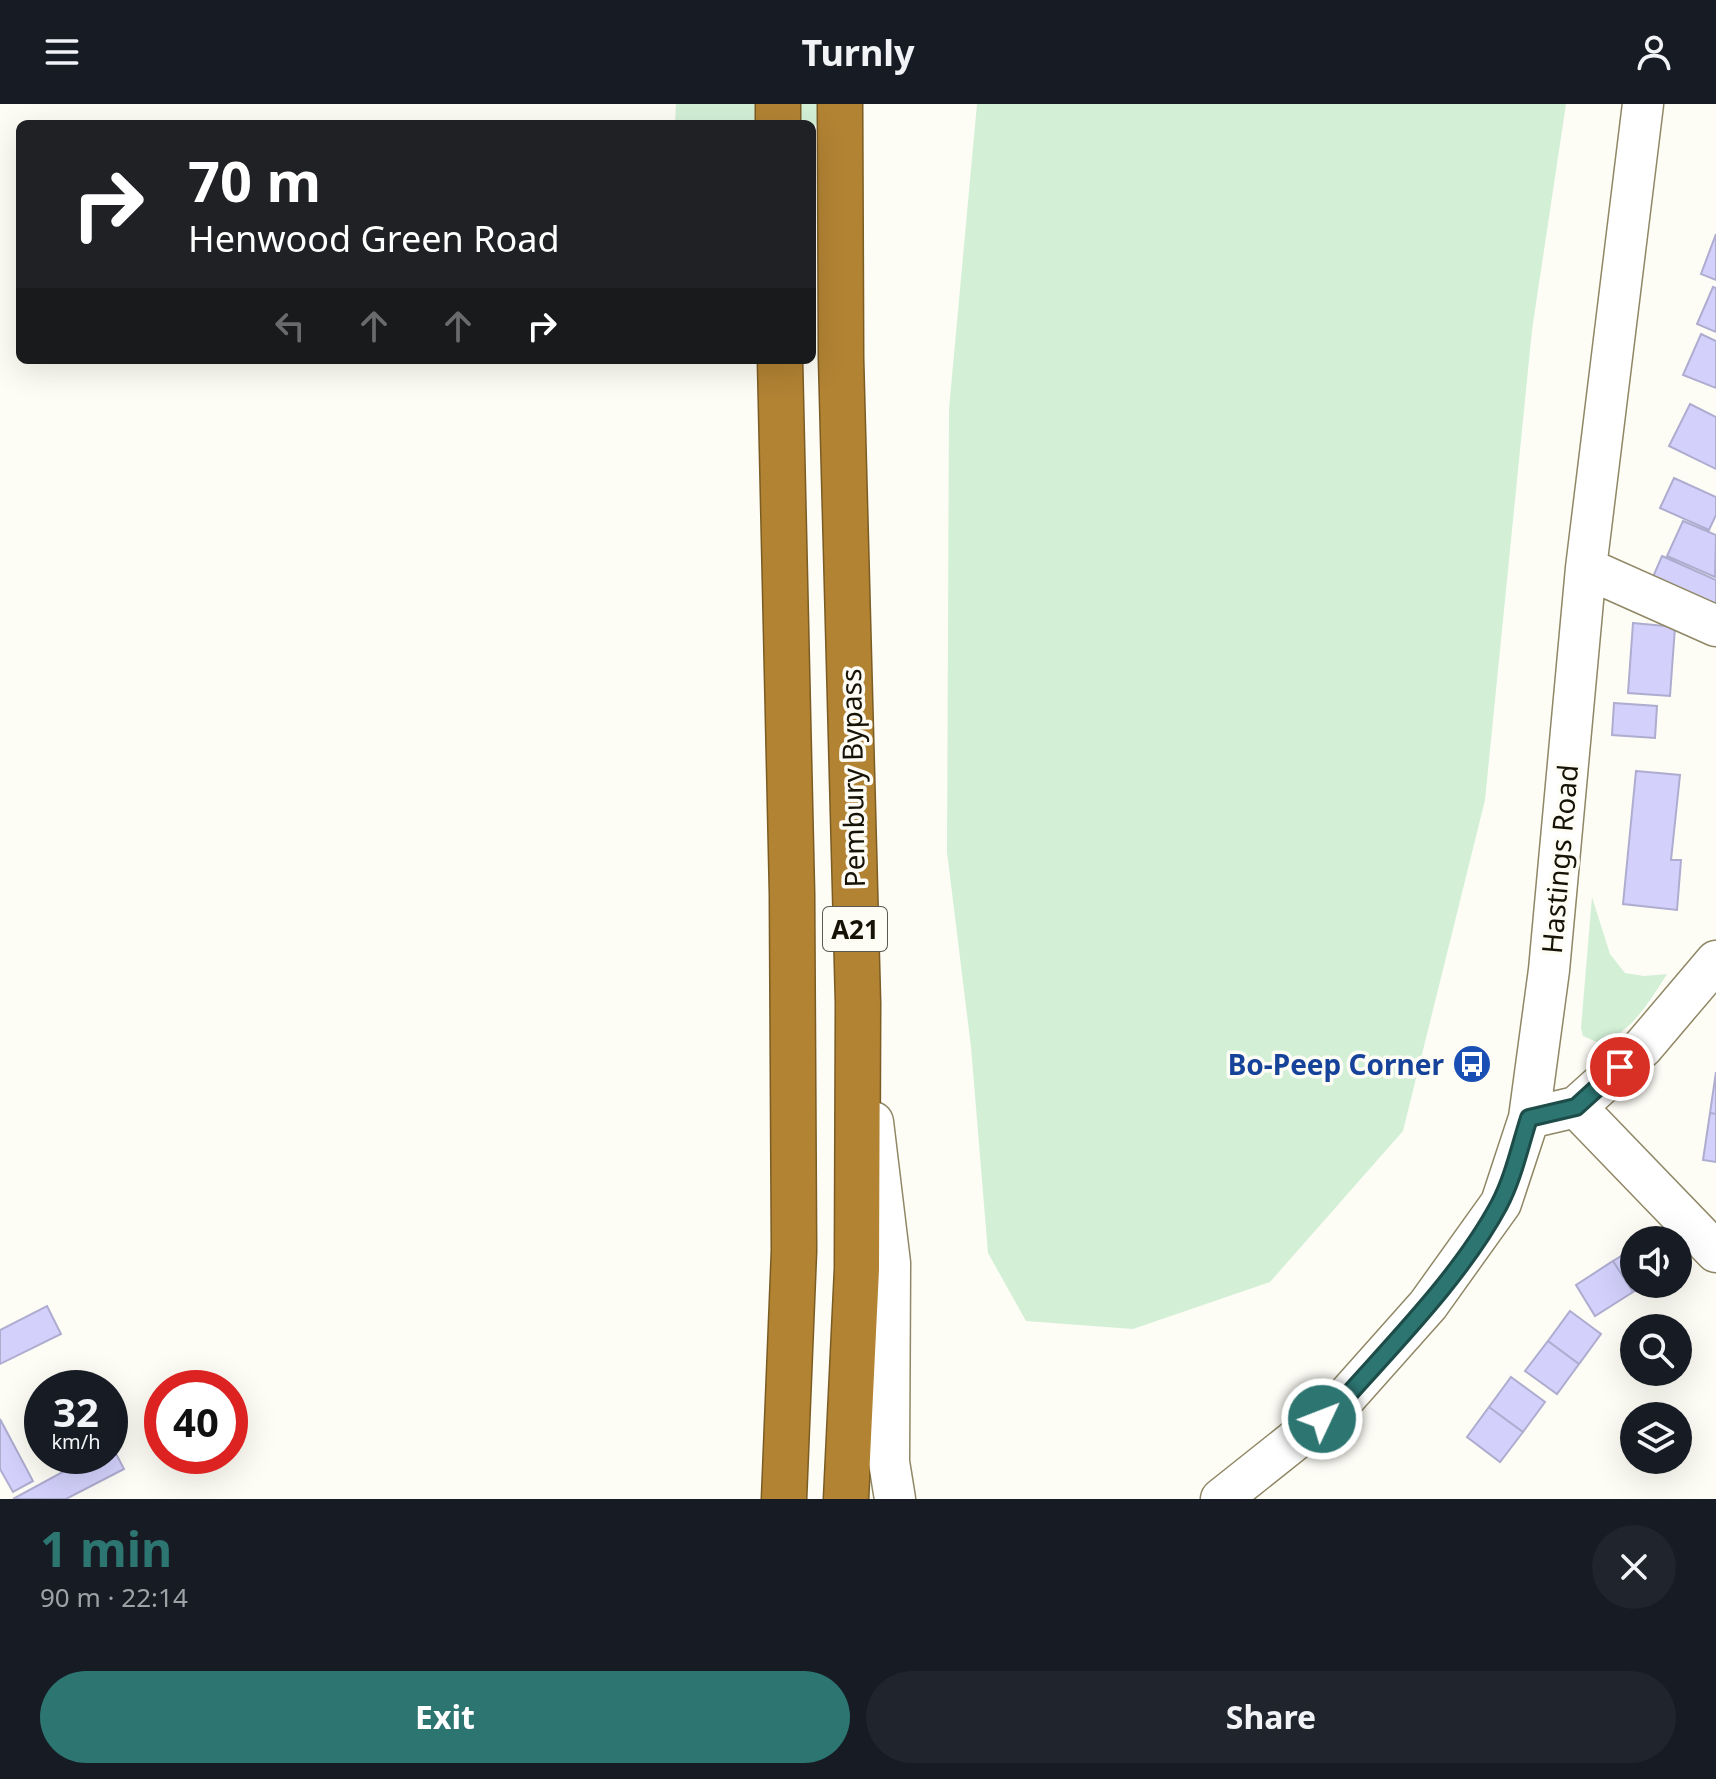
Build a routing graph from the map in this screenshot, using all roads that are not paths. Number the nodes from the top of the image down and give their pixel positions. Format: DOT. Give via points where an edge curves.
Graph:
graph roads {
  1 [pos="840,104"];
  2 [pos="1643,104"];
  3 [pos="780,364"];
  4 [pos="1586,568"];
  5 [pos="1716,626"];
  6 [pos="1716,961"];
  7 [pos="858,1003"];
  8 [pos="1576,1107"];
  9 [pos="1529,1118"];
  10 [pos="1716,1252"];
  11 [pos="784,1499"];
  12 [pos="846,1499"];
  13 [pos="895,1499"];
  14 [pos="1221,1499"];
  1 -- 7 [label="highway, Pembury Bypass / A21" via="841,358"];
  2 -- 4 [label="street, Hastings Road"];
  3 -- 11 [label="highway, A21" via="794,1236"];
  4 -- 5 [label="street"];
  4 -- 9 [label="street, Hastings Road" via="1549,970"];
  6 -- 8 [label="street" via="1643,1047"];
  7 -- 12 [label="highway, Pembury Bypass / A21" via="857,1269"];
  7 -- 13 [label="street" via="890,1263 889,1462"];
  8 -- 9 [label="street"];
  8 -- 10 [label="street"];
  9 -- 14 [label="street, Hastings Road" via="1501,1203 1428,1305 1339,1405"];
}
